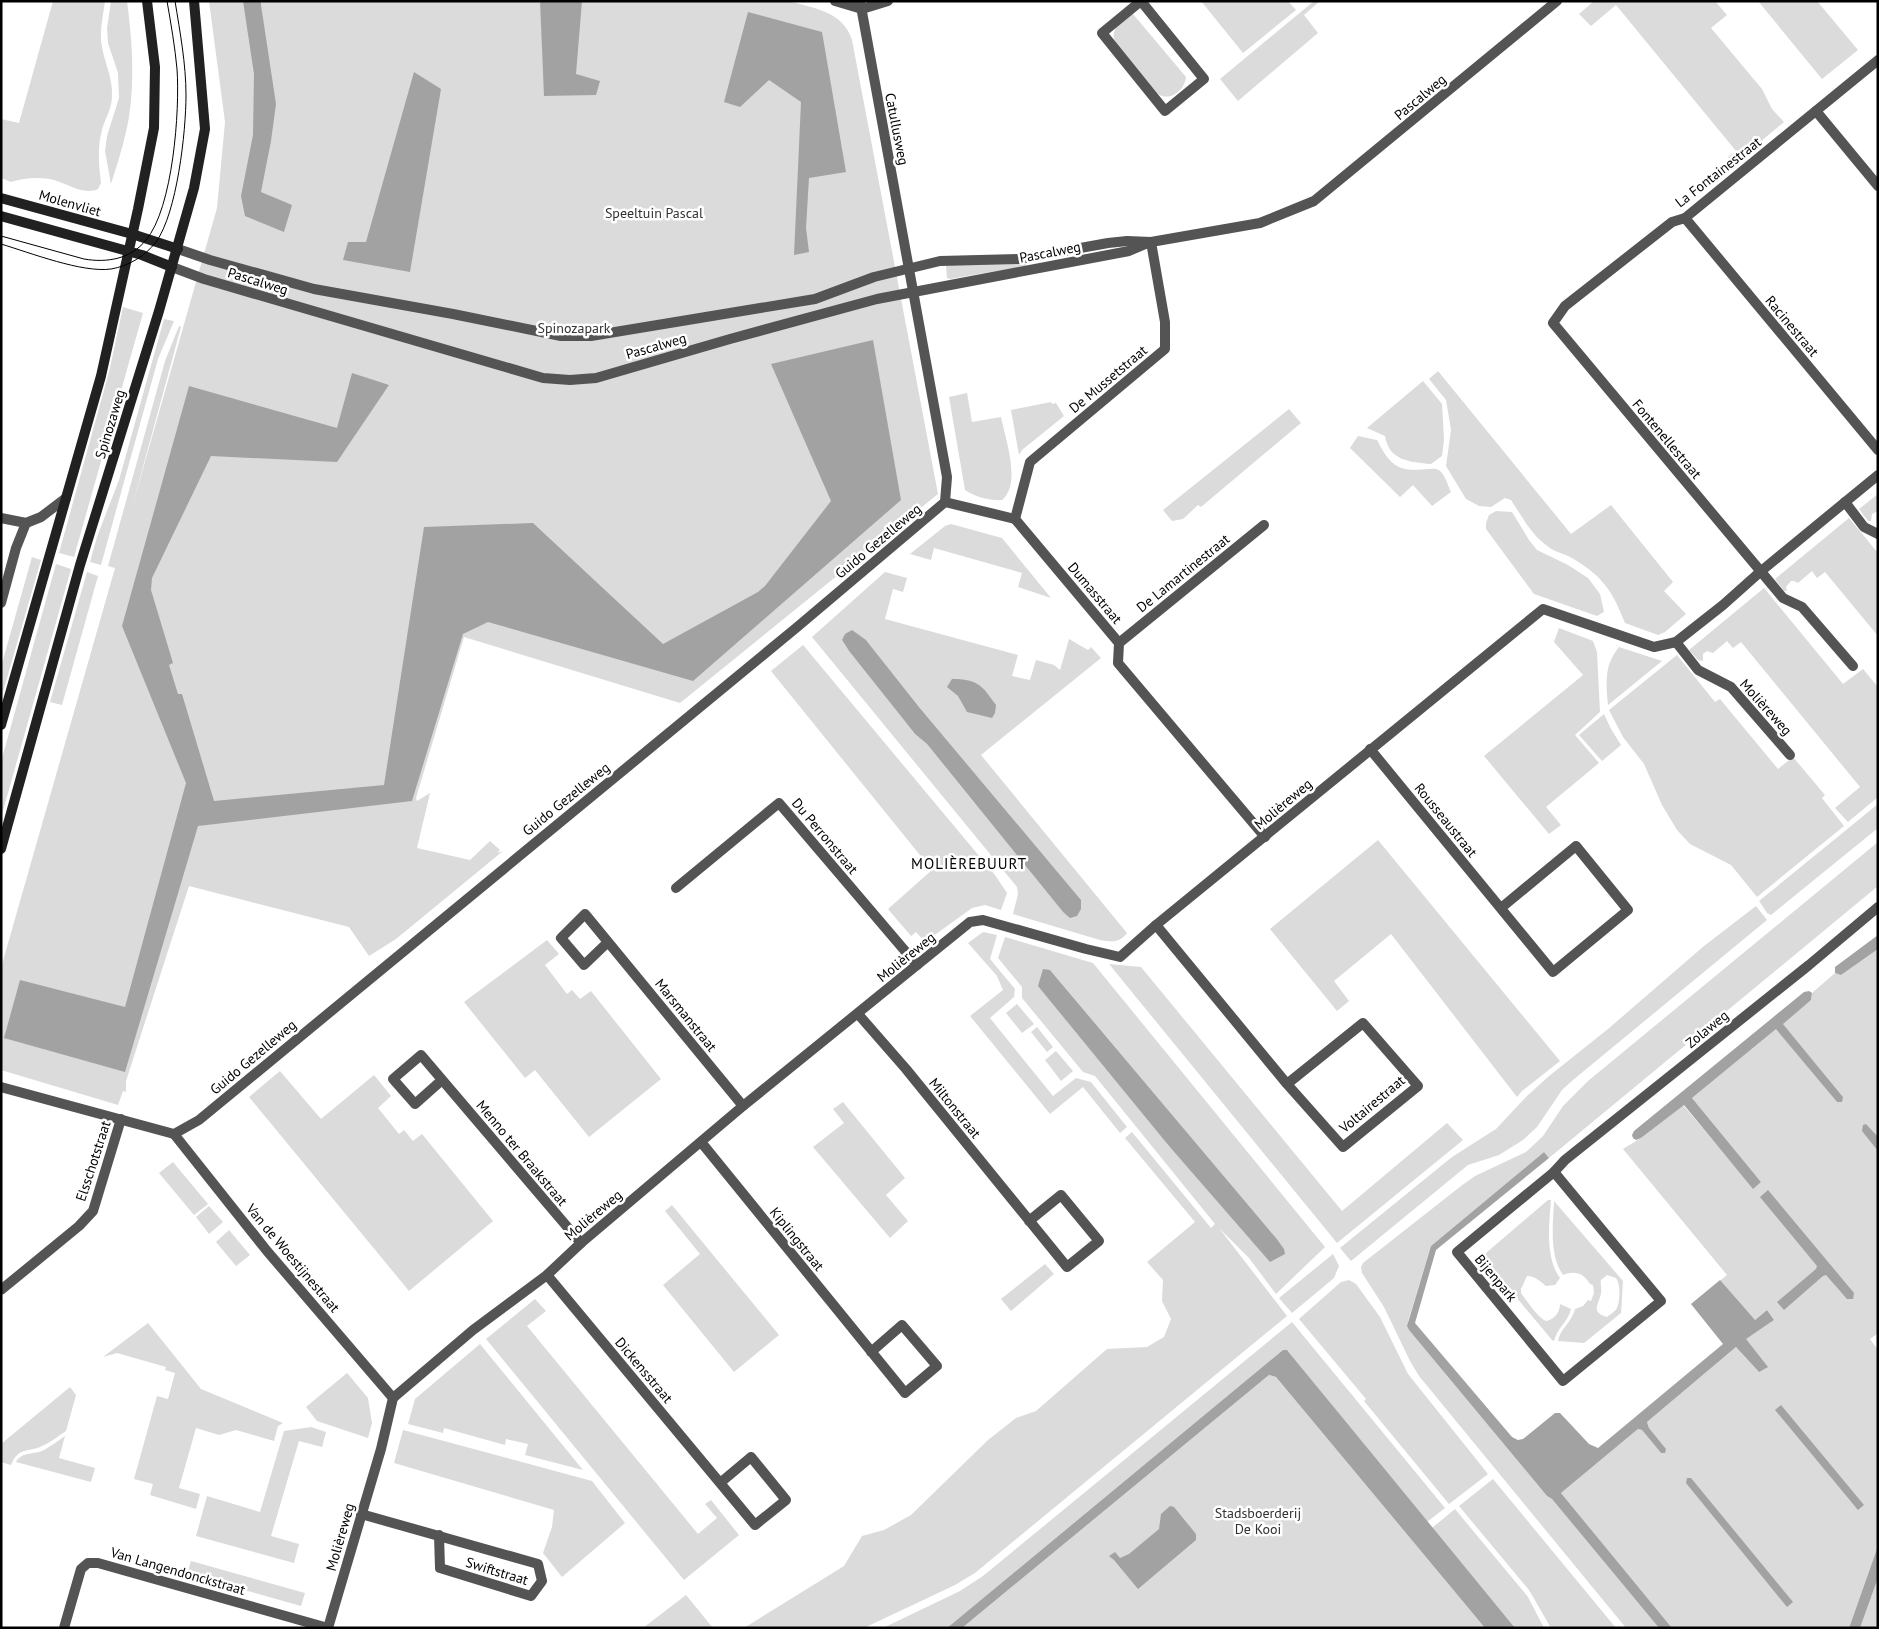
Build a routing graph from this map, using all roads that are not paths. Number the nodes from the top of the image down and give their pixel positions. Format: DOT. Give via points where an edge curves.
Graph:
graph roads {
  1 [pos="147,1"];
  2 [pos="194,1"];
  3 [pos="835,1"];
  4 [pos="888,1"];
  5 [pos="1141,1"];
  6 [pos="1557,1"];
  7 [pos="861,5"];
  8 [pos="1878,60"];
  9 [pos="1816,111"];
  10 [pos="1878,186"];
  11 [pos="1,198"];
  12 [pos="1,216"];
  13 [pos="1685,218"];
  14 [pos="132,234"];
  15 [pos="1151,242"];
  16 [pos="178,249"];
  17 [pos="128,252"];
  18 [pos="172,267"];
  19 [pos="909,267"];
  20 [pos="913,292"];
  21 [pos="1553,323"];
  22 [pos="1878,450"];
  23 [pos="1878,475"];
  24 [pos="66,498"];
  25 [pos="945,502"];
  26 [pos="1845,502"];
  27 [pos="1,518"];
  28 [pos="1015,519"];
  29 [pos="26,523"];
  30 [pos="1264,525"];
  31 [pos="1878,534"];
  32 [pos="1760,572"];
  33 [pos="1,603"];
  34 [pos="1676,642"];
  35 [pos="1119,643"];
  36 [pos="1853,666"];
  37 [pos="1,725"];
  38 [pos="1370,750"];
  39 [pos="1790,755"];
  40 [pos="1265,837"];
  41 [pos="1,849"];
  42 [pos="676,888"];
  43 [pos="1878,907"];
  44 [pos="1501,908"];
  45 [pos="1156,925"];
  46 [pos="608,942"];
  47 [pos="917,965"];
  48 [pos="858,1014"];
  49 [pos="442,1080"];
  50 [pos="1287,1084"];
  51 [pos="1,1087"];
  52 [pos="743,1106"];
  53 [pos="121,1119"];
  54 [pos="174,1134"];
  55 [pos="701,1142"];
  56 [pos="1554,1172"];
  57 [pos="1029,1221"];
  58 [pos="581,1243"];
  59 [pos="547,1274"];
  60 [pos="1,1290"];
  61 [pos="871,1352"];
  62 [pos="393,1398"];
  63 [pos="720,1483"];
  64 [pos="361,1514"];
  65 [pos="439,1535"];
  66 [pos="64,1628"];
  67 [pos="328,1628"];
  1 -- 14 [label="main road, Spinozaweg" via="154,67 154,128"];
  2 -- 16 [label="main road, Spinozaweg" via="205,129"];
  3 -- 7 [label="street"];
  4 -- 7 [label="street"];
  5 -- 5 [label="street" via="1102,33 1165,111 1204,79"];
  6 -- 15 [label="street, Pascalweg" via="1314,201 1260,223"];
  7 -- 19 [label="street, Catullusweg"];
  8 -- 9 [label="street, La Fontainestraat"];
  9 -- 10 [label="street"];
  9 -- 13 [label="street, La Fontainestraat"];
  11 -- 14 [label="main road, Molenvliet"];
  12 -- 17 [label="main road"];
  13 -- 21 [label="street, La Fontainestraat" via="1672,222 1565,306"];
  13 -- 22 [label="street, Racinestraat"];
  14 -- 16 [label="main road, Molenvliet"];
  14 -- 17 [label="main road, Spinozaweg"];
  15 -- 19 [label="street, Pascalweg" via="1127,241 1020,259 940,261"];
  15 -- 20 [label="street, Pascalweg" via="1129,251"];
  15 -- 28 [label="street, De Mussetstraat" via="1165,322 1165,349 1030,462"];
  16 -- 18 [label="main road, Spinozaweg"];
  16 -- 19 [label="street, Pascalweg" via="314,289 562,336 601,335 816,299"];
  17 -- 18 [label="main road"];
  17 -- 24 [label="main road, Spinozaweg" via="101,376"];
  18 -- 20 [label="street, Pascalweg" via="446,351 544,378 570,380 596,378 794,321"];
  18 -- 41 [label="main road, Spinozaweg" via="80,564"];
  19 -- 20 [label="street, Catullusweg"];
  20 -- 25 [label="street" via="946,477"];
  21 -- 32 [label="street, Fontenellestraat"];
  23 -- 26 [label="street, Molièreweg"];
  24 -- 29 [label="street"];
  24 -- 37 [label="main road, Spinozaweg"];
  25 -- 28 [label="street"];
  25 -- 54 [label="street, Guido Gezelleweg" via="199,1120"];
  26 -- 31 [label="street" via="1864,527"];
  26 -- 32 [label="street, Molièreweg"];
  27 -- 29 [label="street"];
  28 -- 35 [label="street, Dumasstraat"];
  29 -- 33 [label="street"];
  30 -- 35 [label="street, De Lamartinestraat"];
  32 -- 34 [label="street, Molièreweg"];
  32 -- 36 [label="street" via="1783,598 1802,607"];
  34 -- 38 [label="street, Molièreweg" via="1654,647 1543,609"];
  34 -- 39 [label="street, Molièreweg" via="1698,670 1731,686"];
  35 -- 40 [label="street, Dumasstraat" via="1118,663"];
  38 -- 40 [label="street, Molièreweg"];
  38 -- 44 [label="street, Rousseaustraat"];
  40 -- 45 [label="street, Molièreweg"];
  42 -- 47 [label="street, Du Perronstraat" via="779,803"];
  43 -- 56 [label="street, Zolaweg"];
  44 -- 44 [label="street, Rousseaustraat" via="1576,846 1628,910 1553,972"];
  45 -- 47 [label="street, Molièreweg" via="1120,957 983,920 970,922"];
  45 -- 50 [label="street, Voltairestraat"];
  46 -- 46 [label="street, Marsmanstraat" via="585,914 561,938 584,964"];
  46 -- 52 [label="street, Marsmanstraat"];
  47 -- 48 [label="street, Molièreweg"];
  48 -- 52 [label="street, Molièreweg"];
  48 -- 57 [label="street, Miltonstraat" via="906,1068"];
  49 -- 49 [label="street, Menno ter Braakstraat" via="421,1055 393,1079 415,1104"];
  49 -- 58 [label="street, Menno ter Braakstraat"];
  50 -- 50 [label="street, Voltairestraat" via="1343,1147 1418,1086 1363,1023"];
  51 -- 53 [label="street"];
  52 -- 55 [label="street, Molièreweg"];
  53 -- 54 [label="street"];
  53 -- 60 [label="street, Elsschotstraat" via="92,1211 80,1226"];
  54 -- 62 [label="street, Van de Woestijnestraat" via="267,1251"];
  55 -- 58 [label="street, Molièreweg"];
  55 -- 61 [label="street, Kiplingstraat"];
  56 -- 56 [label="street, Bijenpark" via="1457,1252 1563,1381 1661,1301"];
  57 -- 57 [label="street, Miltonstraat" via="1061,1195 1099,1241 1067,1267"];
  58 -- 59 [label="street, Molièreweg"];
  59 -- 62 [label="street, Molièreweg" via="473,1330"];
  59 -- 63 [label="street, Dickensstraat"];
  61 -- 61 [label="street, Kiplingstraat" via="902,1325 937,1366 905,1393"];
  62 -- 64 [label="street, Molièreweg"];
  63 -- 63 [label="street, Dickensstraat" via="751,1457 786,1500 755,1526"];
  64 -- 65 [label="street, Swiftstraat"];
  64 -- 67 [label="street, Molièreweg"];
  65 -- 65 [label="street, Swiftstraat" via="440,1568 531,1596 542,1581 538,1564"];
  66 -- 67 [label="street, Van Langendonckstraat" via="81,1569 88,1563 98,1563"];
}
